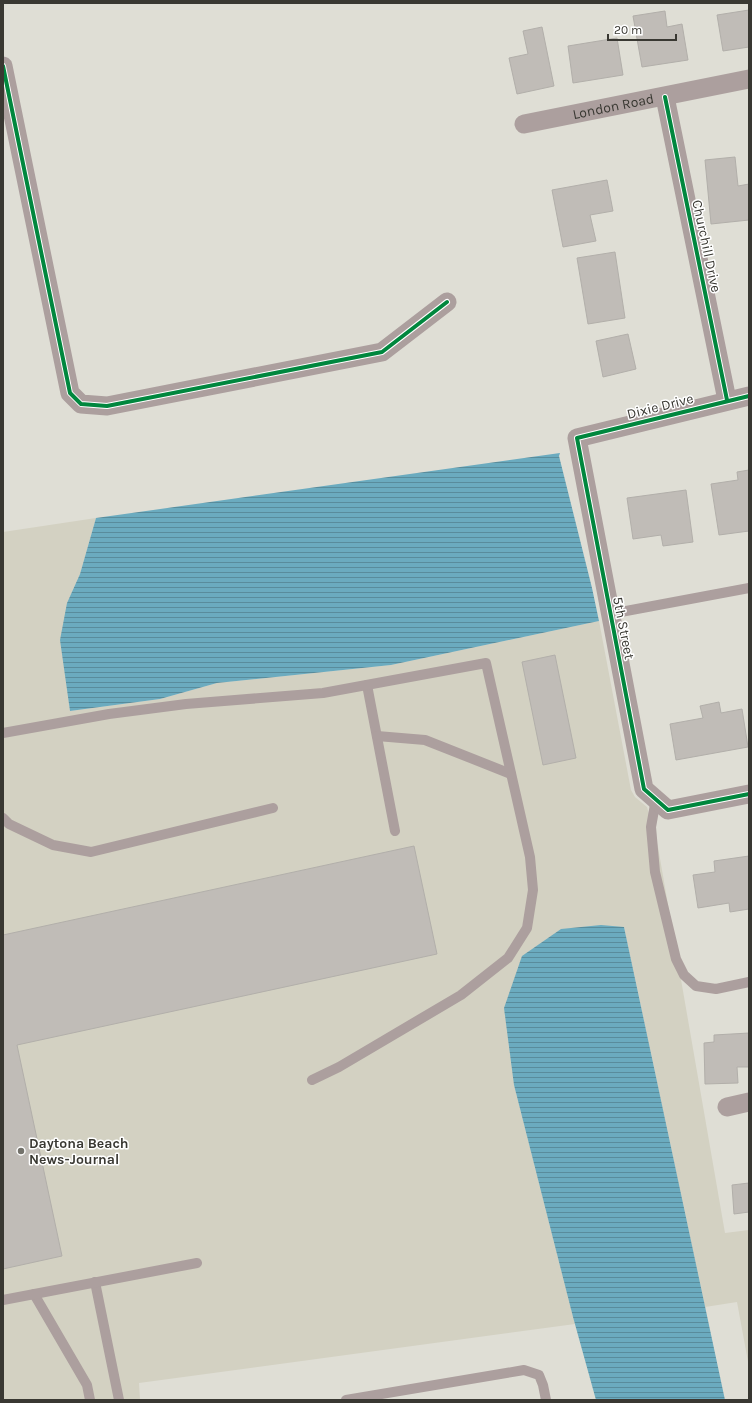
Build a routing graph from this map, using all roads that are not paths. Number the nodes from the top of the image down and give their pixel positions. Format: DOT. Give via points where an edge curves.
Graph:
graph roads {
  1 [pos="3,66"];
  2 [pos="749,79"];
  3 [pos="665,97"];
  4 [pos="524,124"];
  5 [pos="446,302"];
  6 [pos="749,396"];
  7 [pos="727,400"];
  8 [pos="577,438"];
  9 [pos="749,588"];
  10 [pos="610,614"];
  11 [pos="367,685"];
  12 [pos="3,733"];
  13 [pos="377,736"];
  14 [pos="511,774"];
  15 [pos="749,794"];
  16 [pos="662,805"];
  17 [pos="273,808"];
  18 [pos="3,818"];
  19 [pos="395,831"];
  20 [pos="749,982"];
  21 [pos="312,1080"];
  22 [pos="749,1102"];
  23 [pos="727,1107"];
  24 [pos="197,1263"];
  25 [pos="96,1282"];
  26 [pos="34,1294"];
  27 [pos="3,1300"];
  28 [pos="90,1400"];
  29 [pos="119,1400"];
  30 [pos="345,1400"];
  31 [pos="546,1400"];
  1 -- 5 [label="street" via="70,393 81,404 107,406 382,352"];
  2 -- 3 [label="street, London Road"];
  3 -- 4 [label="street, London Road"];
  3 -- 7 [label="street, Churchill Drive"];
  6 -- 7 [label="street, Dixie Drive"];
  7 -- 8 [label="street, Dixie Drive"];
  8 -- 10 [label="street, 5th Street"];
  9 -- 10 [label="lane"];
  10 -- 16 [label="street, 5th Street" via="644,789"];
  11 -- 12 [label="lane" via="323,693 155,708"];
  11 -- 13 [label="lane"];
  11 -- 14 [label="lane" via="486,663"];
  13 -- 14 [label="lane" via="425,740"];
  13 -- 19 [label="lane"];
  14 -- 21 [label="lane" via="530,857 533,890 527,928 512,952 508,958 461,995 339,1067"];
  15 -- 16 [label="street"];
  16 -- 20 [label="lane" via="651,827 655,872 676,959 684,975 696,986 716,989"];
  17 -- 18 [label="lane" via="91,852 53,845 9,824"];
  22 -- 23 [label="street"];
  24 -- 25 [label="lane"];
  25 -- 26 [label="lane"];
  25 -- 29 [label="lane"];
  26 -- 27 [label="lane"];
  26 -- 28 [label="lane" via="87,1385"];
  30 -- 31 [label="lane" via="524,1370 539,1375"];
}
